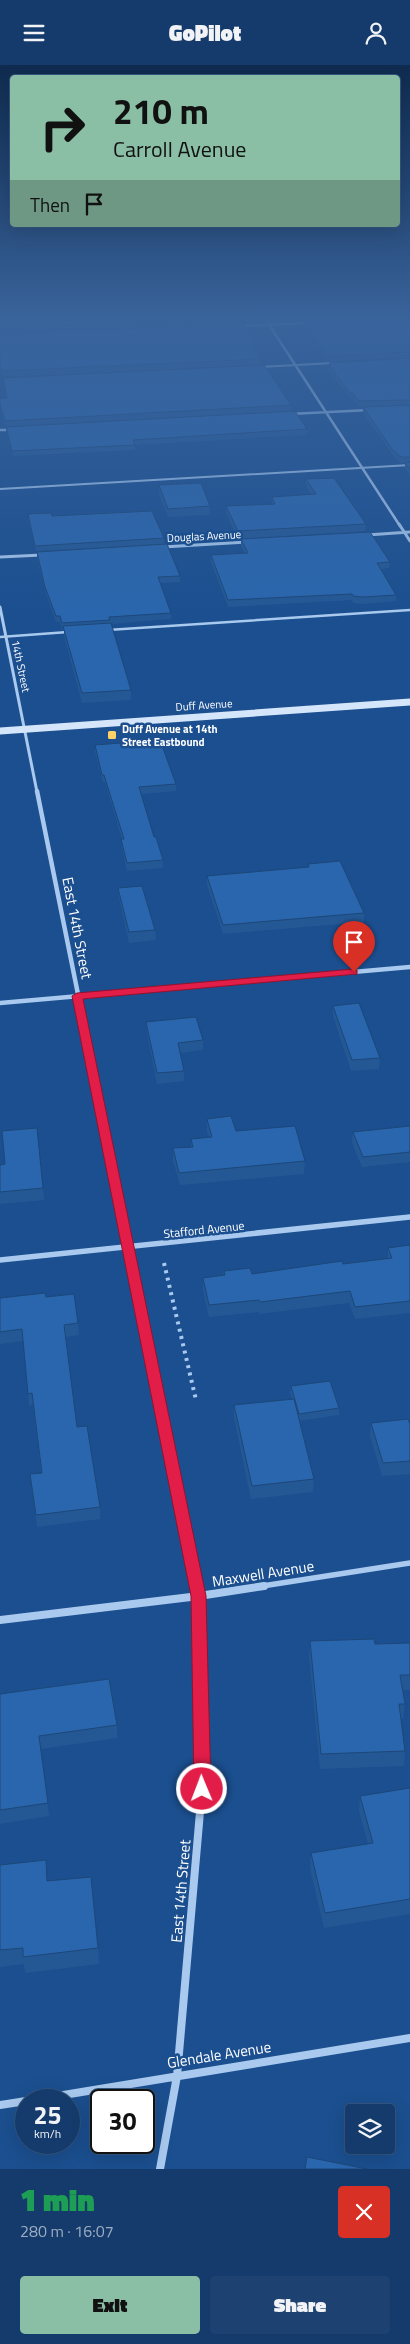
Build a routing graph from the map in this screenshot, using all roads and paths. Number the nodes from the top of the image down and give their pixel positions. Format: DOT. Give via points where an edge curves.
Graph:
graph roads {
  1 [pos="330,418"];
  2 [pos="20,429"];
  3 [pos="0,430"];
  4 [pos="410,465"];
  5 [pos="363,468"];
  6 [pos="0,489"];
  7 [pos="410,532"];
  8 [pos="404,533"];
  9 [pos="364,535"];
  10 [pos="410,541"];
  11 [pos="248,542"];
  12 [pos="160,547"];
  13 [pos="43,555"];
  14 [pos="0,557"];
  15 [pos="0,607"];
  16 [pos="410,610"];
  17 [pos="102,630"];
  18 [pos="73,632"];
  19 [pos="6,636"];
  20 [pos="0,637"];
  21 [pos="410,702"];
  22 [pos="26,729"];
  23 [pos="0,731"];
  24 [pos="410,967"];
  25 [pos="77,996"];
  26 [pos="0,1003"];
  27 [pos="410,1217"];
  28 [pos="128,1248"];
  29 [pos="0,1261"];
  30 [pos="164,1263"];
  31 [pos="196,1400"];
  32 [pos="410,1563"];
  33 [pos="199,1596"];
  34 [pos="0,1620"];
  35 [pos="410,2038"];
  36 [pos="177,2076"];
  37 [pos="80,2092"];
  38 [pos="15,2103"];
  39 [pos="0,2105"];
  40 [pos="160,2169"];
  1 -- 5 [label="street"];
  2 -- 3 [label="street"];
  4 -- 5 [label="lane"];
  5 -- 6 [label="lane"];
  5 -- 8 [label="street"];
  7 -- 8 [label="street"];
  8 -- 9 [label="street"];
  8 -- 10 [label="street"];
  11 -- 12 [label="street, Douglas Avenue"];
  13 -- 14 [label="street"];
  15 -- 19 [label="street, 14th Street"];
  16 -- 17 [label="lane"];
  18 -- 19 [label="lane"];
  19 -- 20 [label="lane"];
  19 -- 22 [label="street, 14th Street"];
  21 -- 22 [label="main road, Duff Avenue"];
  22 -- 23 [label="main road, Duff Avenue"];
  22 -- 25 [label="street, East 14th Street"];
  24 -- 25 [label="street"];
  25 -- 26 [label="street"];
  25 -- 28 [label="street, East 14th Street"];
  27 -- 28 [label="street, Stafford Avenue"];
  28 -- 29 [label="street, Stafford Avenue"];
  28 -- 33 [label="street, East 14th Street"];
  30 -- 31 [label="path"];
  32 -- 33 [label="street, Maxwell Avenue"];
  33 -- 34 [label="street, Maxwell Avenue"];
  33 -- 36 [label="street, East 14th Street" via="202,1789"];
  35 -- 36 [label="street, Glendale Avenue"];
  36 -- 37 [label="street, Glendale Avenue"];
  36 -- 40 [label="street, East 14th Street"];
  38 -- 39 [label="street"];
}
